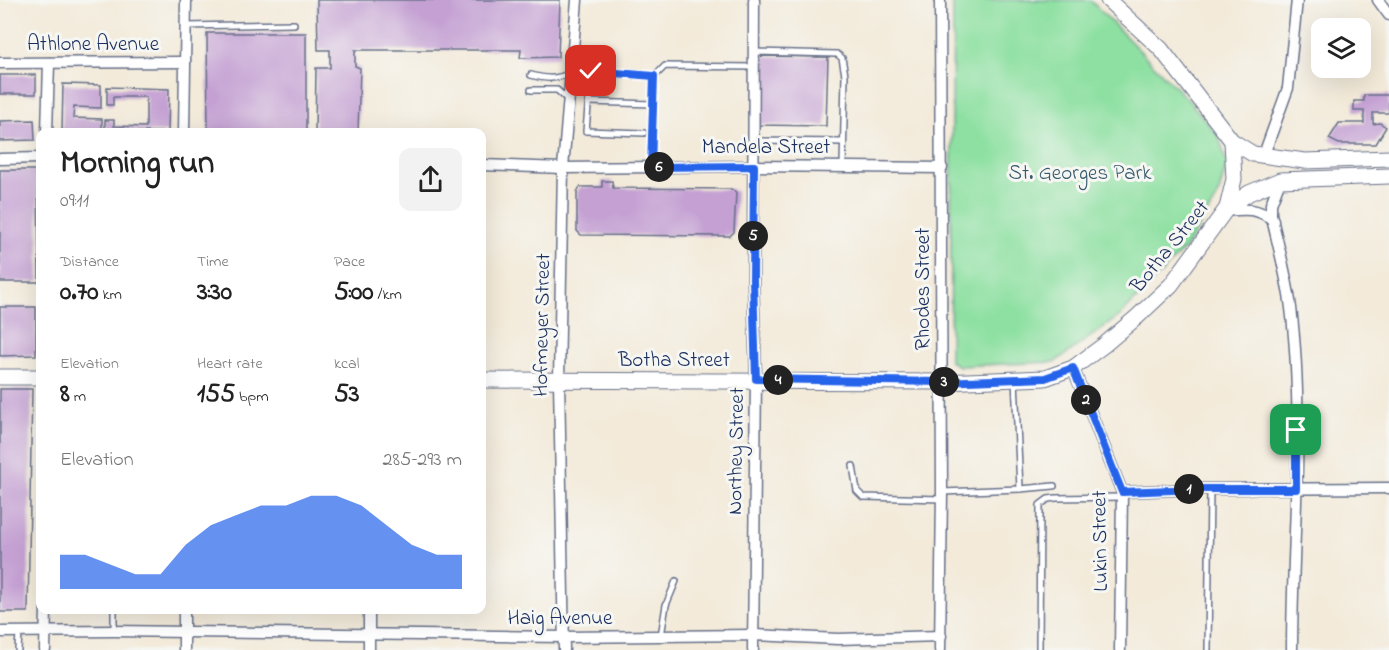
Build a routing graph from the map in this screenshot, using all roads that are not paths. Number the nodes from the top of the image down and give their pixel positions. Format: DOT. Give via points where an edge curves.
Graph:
graph roads {
  1 [pos="186,0"];
  2 [pos="577,0"];
  3 [pos="754,0"];
  4 [pos="940,0"];
  5 [pos="1108,0"];
  6 [pos="1297,0"];
  7 [pos="1378,0"];
  8 [pos="1389,15"];
  9 [pos="294,24"];
  10 [pos="186,26"];
  11 [pos="754,52"];
  12 [pos="185,62"];
  13 [pos="0,63"];
  14 [pos="49,63"];
  15 [pos="754,67"];
  16 [pos="571,72"];
  17 [pos="531,75"];
  18 [pos="654,76"];
  19 [pos="531,90"];
  20 [pos="569,100"];
  21 [pos="589,102"];
  22 [pos="653,104"];
  23 [pos="48,128"];
  24 [pos="184,128"];
  25 [pos="644,133"];
  26 [pos="754,141"];
  27 [pos="1232,141"];
  28 [pos="843,142"];
  29 [pos="1263,157"];
  30 [pos="36,158"];
  31 [pos="1389,158"];
  32 [pos="0,159"];
  33 [pos="486,165"];
  34 [pos="754,166"];
  35 [pos="651,167"];
  36 [pos="843,167"];
  37 [pos="563,168"];
  38 [pos="942,168"];
  39 [pos="1389,176"];
  40 [pos="1280,180"];
  41 [pos="1226,209"];
  42 [pos="1273,220"];
  43 [pos="1073,368"];
  44 [pos="0,377"];
  45 [pos="36,377"];
  46 [pos="756,379"];
  47 [pos="1015,379"];
  48 [pos="486,380"];
  49 [pos="559,380"];
  50 [pos="942,382"];
  51 [pos="853,466"];
  52 [pos="1054,486"];
  53 [pos="1389,488"];
  54 [pos="1020,489"];
  55 [pos="1210,489"];
  56 [pos="1296,489"];
  57 [pos="1122,495"];
  58 [pos="942,496"];
  59 [pos="676,581"];
  60 [pos="46,614"];
  61 [pos="114,614"];
  62 [pos="184,614"];
  63 [pos="369,614"];
  64 [pos="46,631"];
  65 [pos="114,631"];
  66 [pos="0,632"];
  67 [pos="19,632"];
  68 [pos="184,632"];
  69 [pos="369,635"];
  70 [pos="753,635"];
  71 [pos="661,636"];
  72 [pos="940,636"];
  73 [pos="565,637"];
  74 [pos="18,650"];
  75 [pos="45,650"];
  76 [pos="184,650"];
  77 [pos="369,650"];
  78 [pos="564,650"];
  79 [pos="753,650"];
  80 [pos="940,650"];
  81 [pos="1039,650"];
  82 [pos="1120,650"];
  83 [pos="1208,650"];
  84 [pos="1292,650"];
  1 -- 10 [label="street"];
  2 -- 16 [label="street, Hofmeyer Street"];
  3 -- 11 [label="street, Northey Street"];
  4 -- 38 [label="street, Rhodes Street"];
  5 -- 27 [label="main road" via="1161,49"];
  6 -- 29 [label="street" via="1288,88"];
  7 -- 8 [label="street"];
  9 -- 10 [label="lane"];
  10 -- 12 [label="street"];
  11 -- 15 [label="street, Northey Street"];
  11 -- 28 [label="lane" via="840,55 845,75"];
  12 -- 14 [label="street, Athlone Avenue"];
  12 -- 24 [label="street"];
  13 -- 14 [label="street, Athlone Avenue"];
  14 -- 23 [label="street"];
  15 -- 18 [label="lane" via="664,66"];
  15 -- 26 [label="street, Northey Street"];
  16 -- 17 [label="lane" via="557,79"];
  16 -- 20 [label="street, Hofmeyer Street"];
  18 -- 21 [label="lane" via="591,71"];
  18 -- 22 [label="lane"];
  19 -- 20 [label="lane" via="557,90"];
  20 -- 37 [label="street, Hofmeyer Street"];
  21 -- 22 [label="lane"];
  21 -- 25 [label="lane" via="586,131"];
  22 -- 35 [label="lane"];
  26 -- 28 [label="lane"];
  26 -- 34 [label="street, Northey Street"];
  27 -- 29 [label="main road"];
  27 -- 41 [label="main road" via="1234,179"];
  28 -- 36 [label="lane"];
  29 -- 31 [label="main road" via="1305,161"];
  30 -- 32 [label="street"];
  33 -- 37 [label="street, Mandela Street"];
  34 -- 35 [label="street, Mandela Street"];
  34 -- 36 [label="street, Mandela Street"];
  34 -- 46 [label="street, Northey Street"];
  35 -- 37 [label="street, Mandela Street"];
  36 -- 38 [label="street, Mandela Street"];
  37 -- 49 [label="street, Hofmeyer Street"];
  38 -- 50 [label="street, Rhodes Street"];
  39 -- 40 [label="main road"];
  40 -- 41 [label="main road" via="1249,193"];
  40 -- 42 [label="street" via="1271,204"];
  41 -- 42 [label="street" via="1260,211"];
  41 -- 43 [label="main road, Botha Street" via="1171,285"];
  42 -- 56 [label="street" via="1291,307 1296,372"];
  43 -- 47 [label="main road, Botha Street" via="1045,378"];
  43 -- 57 [label="street, Lukin Street"];
  44 -- 45 [label="main road"];
  46 -- 49 [label="main road, Botha Street"];
  46 -- 50 [label="main road, Botha Street"];
  46 -- 70 [label="street, Northey Street"];
  47 -- 50 [label="main road, Botha Street"];
  47 -- 54 [label="lane"];
  48 -- 49 [label="main road, Botha Street"];
  49 -- 73 [label="street, Hofmeyer Street"];
  50 -- 58 [label="street, Rhodes Street"];
  51 -- 58 [label="lane" via="857,491 863,497"];
  52 -- 54 [label="lane"];
  53 -- 56 [label="street"];
  54 -- 58 [label="lane"];
  55 -- 56 [label="street"];
  55 -- 57 [label="street"];
  55 -- 83 [label="lane"];
  56 -- 84 [label="street"];
  57 -- 81 [label="lane" via="1056,498 1040,504"];
  57 -- 82 [label="street, Lukin Street"];
  58 -- 72 [label="street, Rhodes Street"];
  59 -- 71 [label="lane" via="666,605"];
  60 -- 64 [label="street"];
  61 -- 65 [label="lane"];
  62 -- 68 [label="street"];
  63 -- 69 [label="street"];
  64 -- 65 [label="street, Haig Avenue"];
  64 -- 67 [label="street, Haig Avenue"];
  64 -- 75 [label="street"];
  65 -- 68 [label="street, Haig Avenue"];
  66 -- 67 [label="street, Haig Avenue"];
  67 -- 74 [label="lane"];
  68 -- 69 [label="street, Haig Avenue"];
  68 -- 76 [label="street"];
  69 -- 73 [label="street, Haig Avenue"];
  69 -- 77 [label="street"];
  70 -- 71 [label="street, Haig Avenue"];
  70 -- 72 [label="street, Haig Avenue" via="838,639"];
  70 -- 79 [label="street, Northey Street"];
  71 -- 73 [label="street, Haig Avenue"];
  72 -- 80 [label="street, Rhodes Street"];
  73 -- 78 [label="street, Hofmeyer Street"];
}
